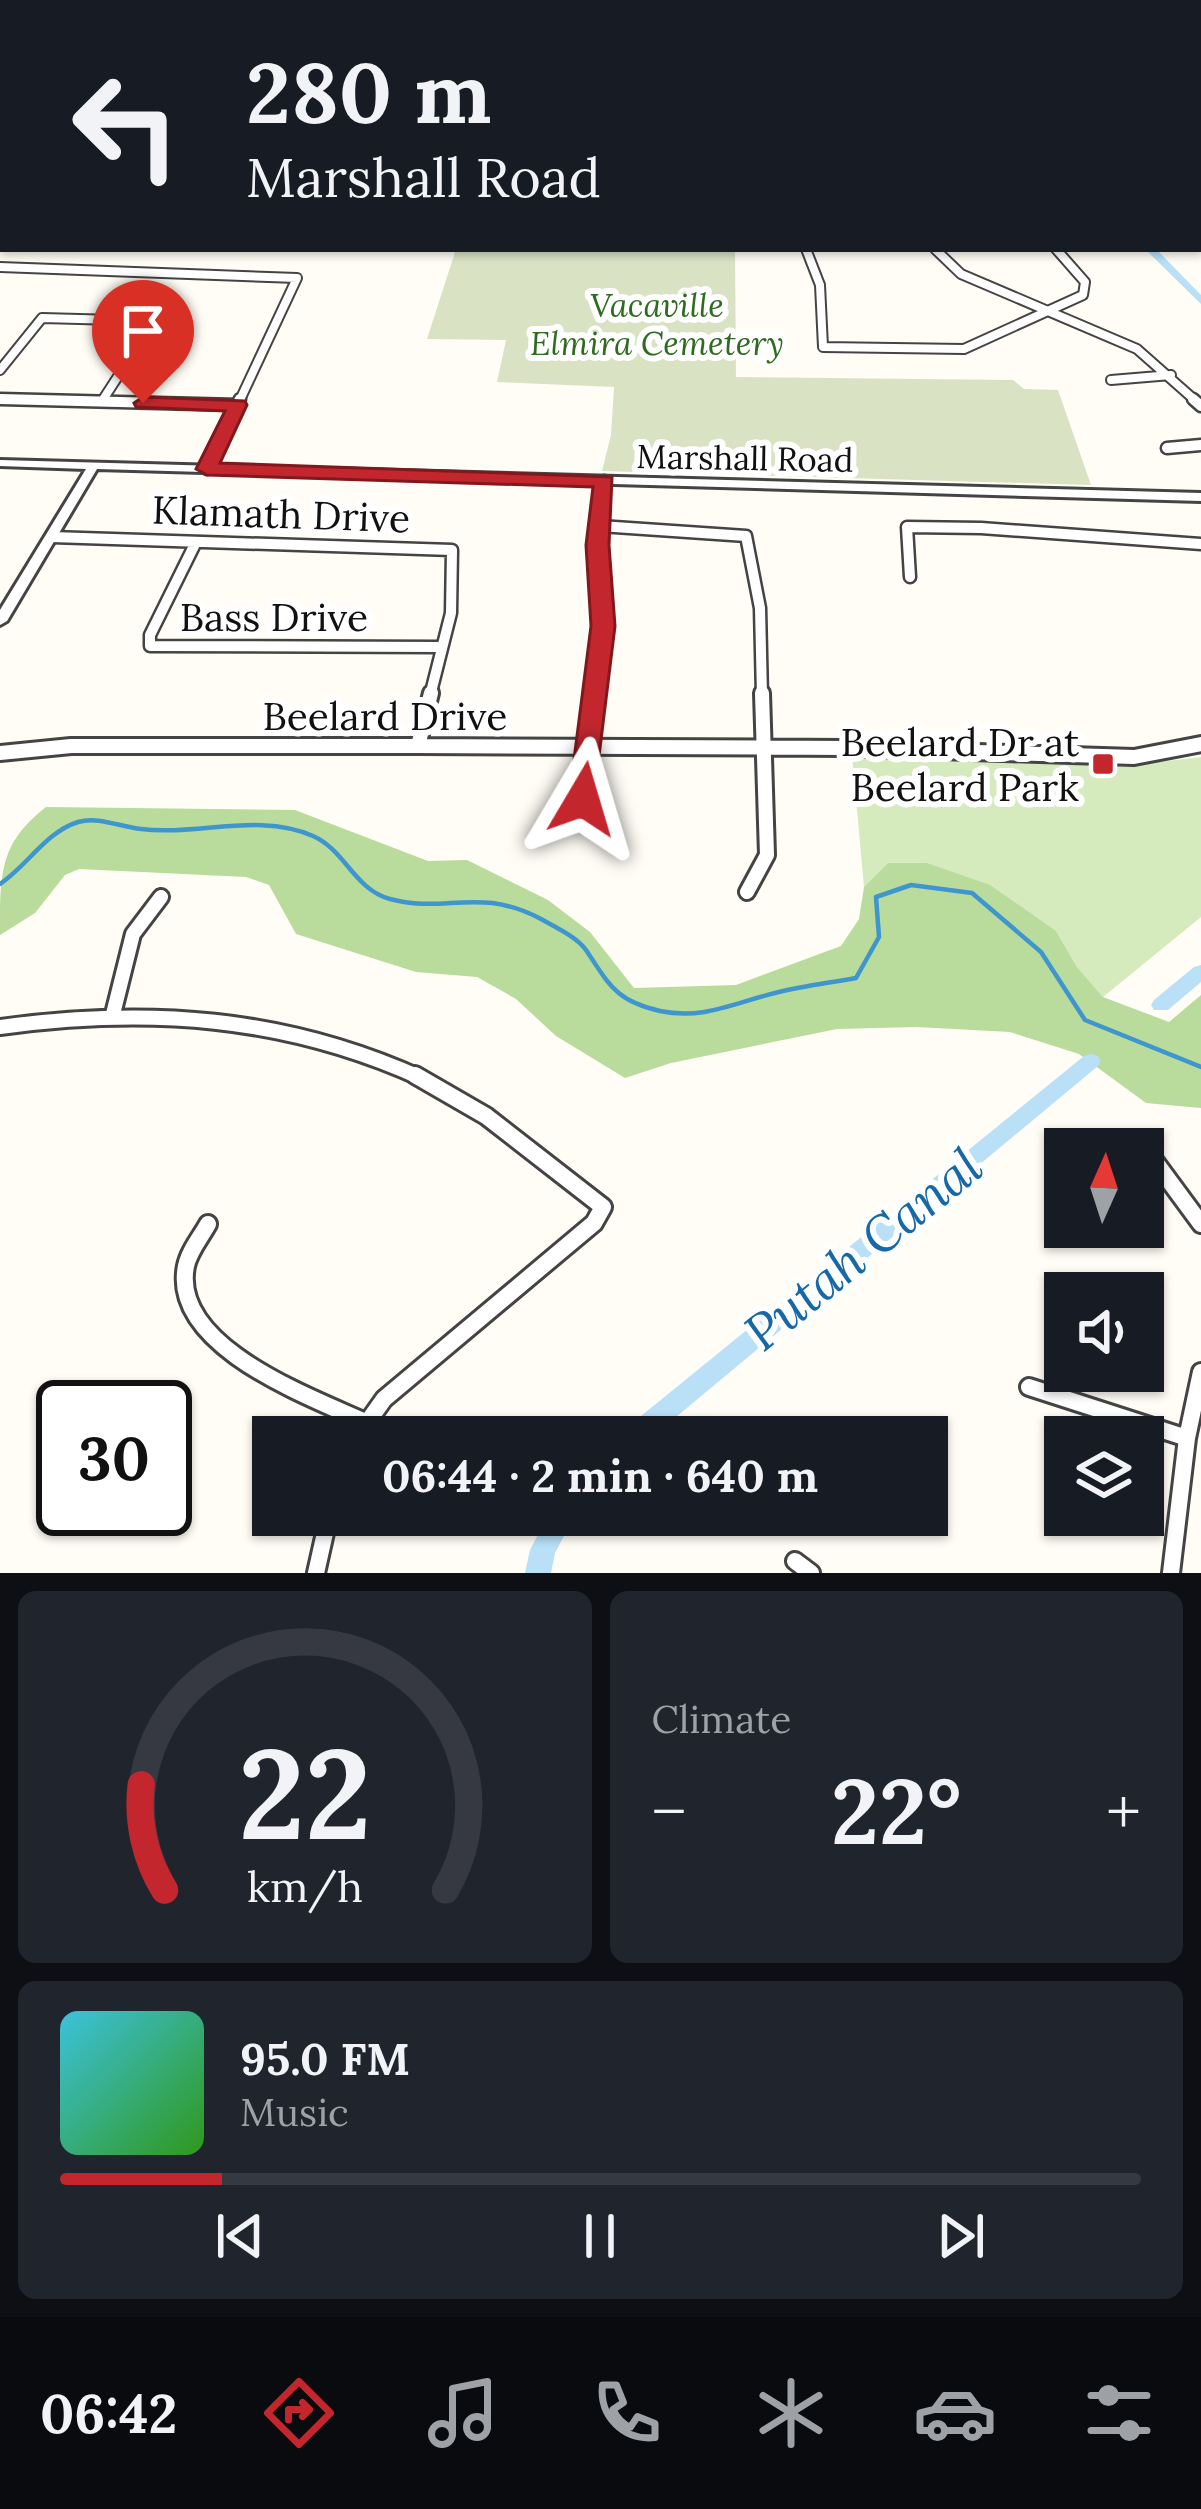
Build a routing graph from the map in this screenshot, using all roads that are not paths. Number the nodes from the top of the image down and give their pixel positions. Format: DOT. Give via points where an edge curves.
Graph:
graph roads {
  1 [pos="807,252"];
  2 [pos="938,252"];
  3 [pos="1058,252"];
  4 [pos="0,267"];
  5 [pos="1049,312"];
  6 [pos="0,370"];
  7 [pos="1171,375"];
  8 [pos="1111,380"];
  9 [pos="0,399"];
  10 [pos="102,401"];
  11 [pos="238,405"];
  12 [pos="1201,406"];
  13 [pos="1201,445"];
  14 [pos="1167,448"];
  15 [pos="0,463"];
  16 [pos="94,465"];
  17 [pos="207,469"];
  18 [pos="604,481"];
  19 [pos="1201,497"];
  20 [pos="600,526"];
  21 [pos="52,537"];
  22 [pos="196,542"];
  23 [pos="1201,544"];
  24 [pos="910,578"];
  25 [pos="0,621"];
  26 [pos="439,647"];
  27 [pos="1201,744"];
  28 [pos="418,746"];
  29 [pos="590,747"];
  30 [pos="763,748"];
  31 [pos="0,753"];
  32 [pos="563,820"];
  33 [pos="747,892"];
  34 [pos="160,897"];
  35 [pos="113,1014"];
  36 [pos="0,1027"];
  37 [pos="1164,1174"];
  38 [pos="208,1224"];
  39 [pos="1201,1224"];
  40 [pos="1201,1372"];
  41 [pos="1029,1387"];
  42 [pos="339,1416"];
  43 [pos="374,1416"];
  44 [pos="1187,1438"];
  45 [pos="324,1536"];
  46 [pos="316,1573"];
  47 [pos="1171,1573"];
  1 -- 5 [label="street" via="820,285 823,347 964,349"];
  2 -- 5 [label="street" via="961,274"];
  3 -- 5 [label="street" via="1087,289"];
  4 -- 11 [label="street" via="295,276"];
  5 -- 7 [label="street" via="1137,349"];
  6 -- 10 [label="street" via="42,318 154,321"];
  7 -- 8 [label="street"];
  7 -- 12 [label="street"];
  9 -- 10 [label="street"];
  10 -- 11 [label="street"];
  11 -- 17 [label="street"];
  13 -- 14 [label="street"];
  15 -- 16 [label="street, Marshall Road"];
  16 -- 17 [label="street, Marshall Road"];
  16 -- 21 [label="street"];
  17 -- 18 [label="street, Marshall Road"];
  18 -- 19 [label="street, Marshall Road"];
  18 -- 20 [label="street"];
  20 -- 29 [label="street" via="603,626"];
  20 -- 30 [label="street" via="746,536 760,608"];
  21 -- 22 [label="street, Klamath Drive"];
  21 -- 25 [label="street"];
  22 -- 26 [label="street, Klamath Drive" via="452,550 451,613"];
  22 -- 26 [label="street, Bass Drive" via="150,646"];
  23 -- 24 [label="street" via="907,527"];
  26 -- 28 [label="street, Klamath Drive"];
  27 -- 30 [label="street, Beelard Drive" via="1134,757"];
  28 -- 29 [label="street, Beelard Drive"];
  28 -- 31 [label="street, Beelard Drive" via="98,745"];
  29 -- 30 [label="street, Beelard Drive"];
  29 -- 32 [label="street" via="583,799"];
  30 -- 33 [label="street" via="766,855"];
  34 -- 35 [label="street" via="139,921"];
  35 -- 36 [label="street"];
  35 -- 43 [label="street" via="264,1024 385,1060 488,1117 603,1207"];
  37 -- 39 [label="street"];
  38 -- 42 [label="street" via="186,1267 191,1310 222,1347"];
  40 -- 44 [label="street"];
  41 -- 44 [label="street"];
  44 -- 47 [label="street"];
  45 -- 46 [label="street"];
}
